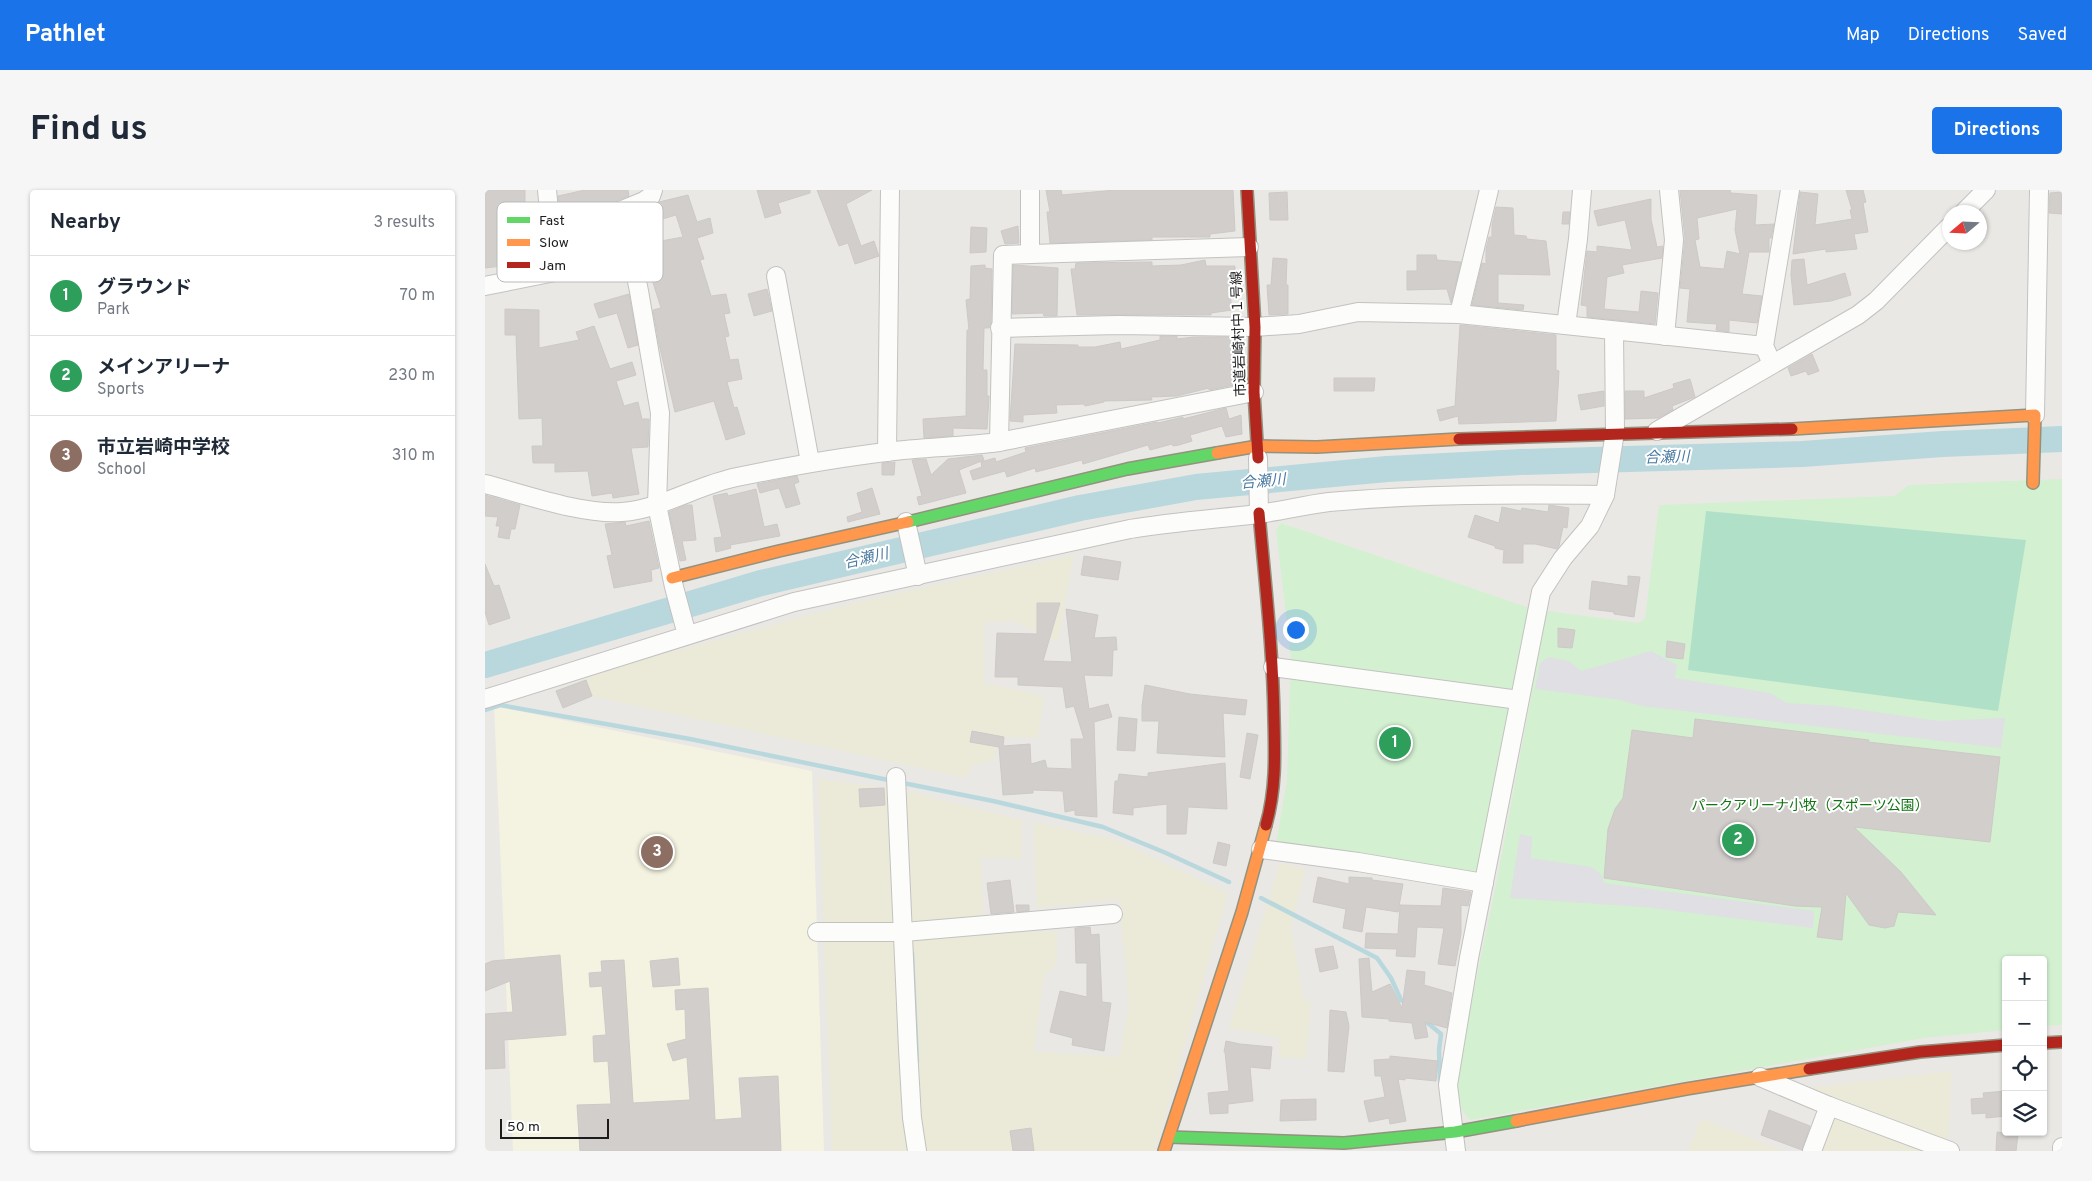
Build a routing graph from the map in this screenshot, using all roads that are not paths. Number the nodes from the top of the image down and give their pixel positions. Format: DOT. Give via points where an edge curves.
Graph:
graph roads {
  1 [pos="653,190"];
  2 [pos="890,190"];
  3 [pos="1030,190"];
  4 [pos="1247,190"];
  5 [pos="1489,190"];
  6 [pos="1582,190"];
  7 [pos="1669,190"];
  8 [pos="1790,190"];
  9 [pos="1986,190"];
  10 [pos="2039,190"];
  11 [pos="642,202"];
  12 [pos="1971,205"];
  13 [pos="1942,234"];
  14 [pos="1249,247"];
  15 [pos="1030,254"];
  16 [pos="776,276"];
  17 [pos="505,282"];
  18 [pos="637,282"];
  19 [pos="485,286"];
  20 [pos="1459,314"];
  21 [pos="1566,325"];
  22 [pos="1255,327"];
  23 [pos="1000,328"];
  24 [pos="1614,331"];
  25 [pos="1665,336"];
  26 [pos="1763,346"];
  27 [pos="1773,364"];
  28 [pos="1254,392"];
  29 [pos="2035,417"];
  30 [pos="1615,432"];
  31 [pos="1654,433"];
  32 [pos="999,442"];
  33 [pos="887,452"];
  34 [pos="1258,452"];
  35 [pos="811,462"];
  36 [pos="2033,483"];
  37 [pos="485,484"];
  38 [pos="1605,492"];
  39 [pos="657,505"];
  40 [pos="1259,513"];
  41 [pos="906,522"];
  42 [pos="918,576"];
  43 [pos="673,582"];
  44 [pos="686,630"];
  45 [pos="1273,667"];
  46 [pos="485,699"];
  47 [pos="1519,700"];
  48 [pos="896,777"];
  49 [pos="1261,850"];
  50 [pos="1484,884"];
  51 [pos="1113,914"];
  52 [pos="817,932"];
  53 [pos="911,932"];
  54 [pos="2062,1042"];
  55 [pos="2047,1043"];
  56 [pos="2002,1045"];
  57 [pos="1759,1077"];
  58 [pos="1829,1106"];
  59 [pos="1455,1132"];
  60 [pos="1169,1137"];
  61 [pos="917,1151"];
  62 [pos="1164,1151"];
  63 [pos="1456,1151"];
  64 [pos="1812,1151"];
  65 [pos="1950,1151"];
  1 -- 11 [label="street" via="651,196"];
  2 -- 33 [label="street"];
  3 -- 15 [label="street"];
  4 -- 14 [label="street, 市道岩崎村中１号線"];
  5 -- 20 [label="street"];
  6 -- 21 [label="street"];
  7 -- 25 [label="street" via="1674,240"];
  8 -- 26 [label="street"];
  9 -- 12 [label="street"];
  10 -- 29 [label="street"];
  13 -- 27 [label="street" via="1858,315"];
  14 -- 15 [label="street"];
  14 -- 22 [label="street, 市道岩崎村中１号線"];
  15 -- 23 [label="street" via="1003,255"];
  16 -- 35 [label="street"];
  17 -- 19 [label="street"];
  18 -- 39 [label="street" via="660,413"];
  20 -- 21 [label="street"];
  20 -- 22 [label="street" via="1358,312 1299,324"];
  21 -- 24 [label="street"];
  22 -- 23 [label="street" via="1117,325"];
  22 -- 28 [label="street, 市道岩崎村中１号線"];
  23 -- 32 [label="street"];
  24 -- 25 [label="street"];
  24 -- 30 [label="street"];
  25 -- 26 [label="street"];
  26 -- 27 [label="street"];
  27 -- 31 [label="street"];
  28 -- 32 [label="street"];
  28 -- 34 [label="street, 市道岩崎村中１号線"];
  29 -- 31 [label="street"];
  29 -- 36 [label="street"];
  30 -- 31 [label="street"];
  30 -- 34 [label="street"];
  30 -- 38 [label="street"];
  32 -- 33 [label="street"];
  33 -- 35 [label="street"];
  34 -- 40 [label="street"];
  34 -- 41 [label="street" via="1127,469"];
  35 -- 39 [label="street" via="728,479"];
  37 -- 39 [label="street" via="593,511 622,512"];
  38 -- 40 [label="street" via="1385,498 1327,502"];
  38 -- 47 [label="street" via="1590,526 1563,558 1541,592"];
  39 -- 43 [label="street"];
  40 -- 42 [label="street" via="1130,529"];
  40 -- 45 [label="street"];
  41 -- 42 [label="street"];
  41 -- 43 [label="street" via="779,551"];
  42 -- 44 [label="street" via="794,602"];
  43 -- 44 [label="street"];
  44 -- 46 [label="street"];
  45 -- 47 [label="street"];
  45 -- 49 [label="street" via="1275,768 1272,804"];
  47 -- 50 [label="street"];
  48 -- 53 [label="street"];
  49 -- 50 [label="street" via="1358,862"];
  49 -- 60 [label="street"];
  50 -- 59 [label="street" via="1449,1085"];
  51 -- 53 [label="street"];
  52 -- 53 [label="street"];
  53 -- 61 [label="street" via="912,1118"];
  54 -- 55 [label="street"];
  56 -- 57 [label="street" via="1911,1053"];
  57 -- 58 [label="street"];
  57 -- 59 [label="street"];
  58 -- 64 [label="street"];
  58 -- 65 [label="street"];
  59 -- 60 [label="street" via="1344,1143"];
  59 -- 63 [label="street"];
  60 -- 62 [label="street"];
}
